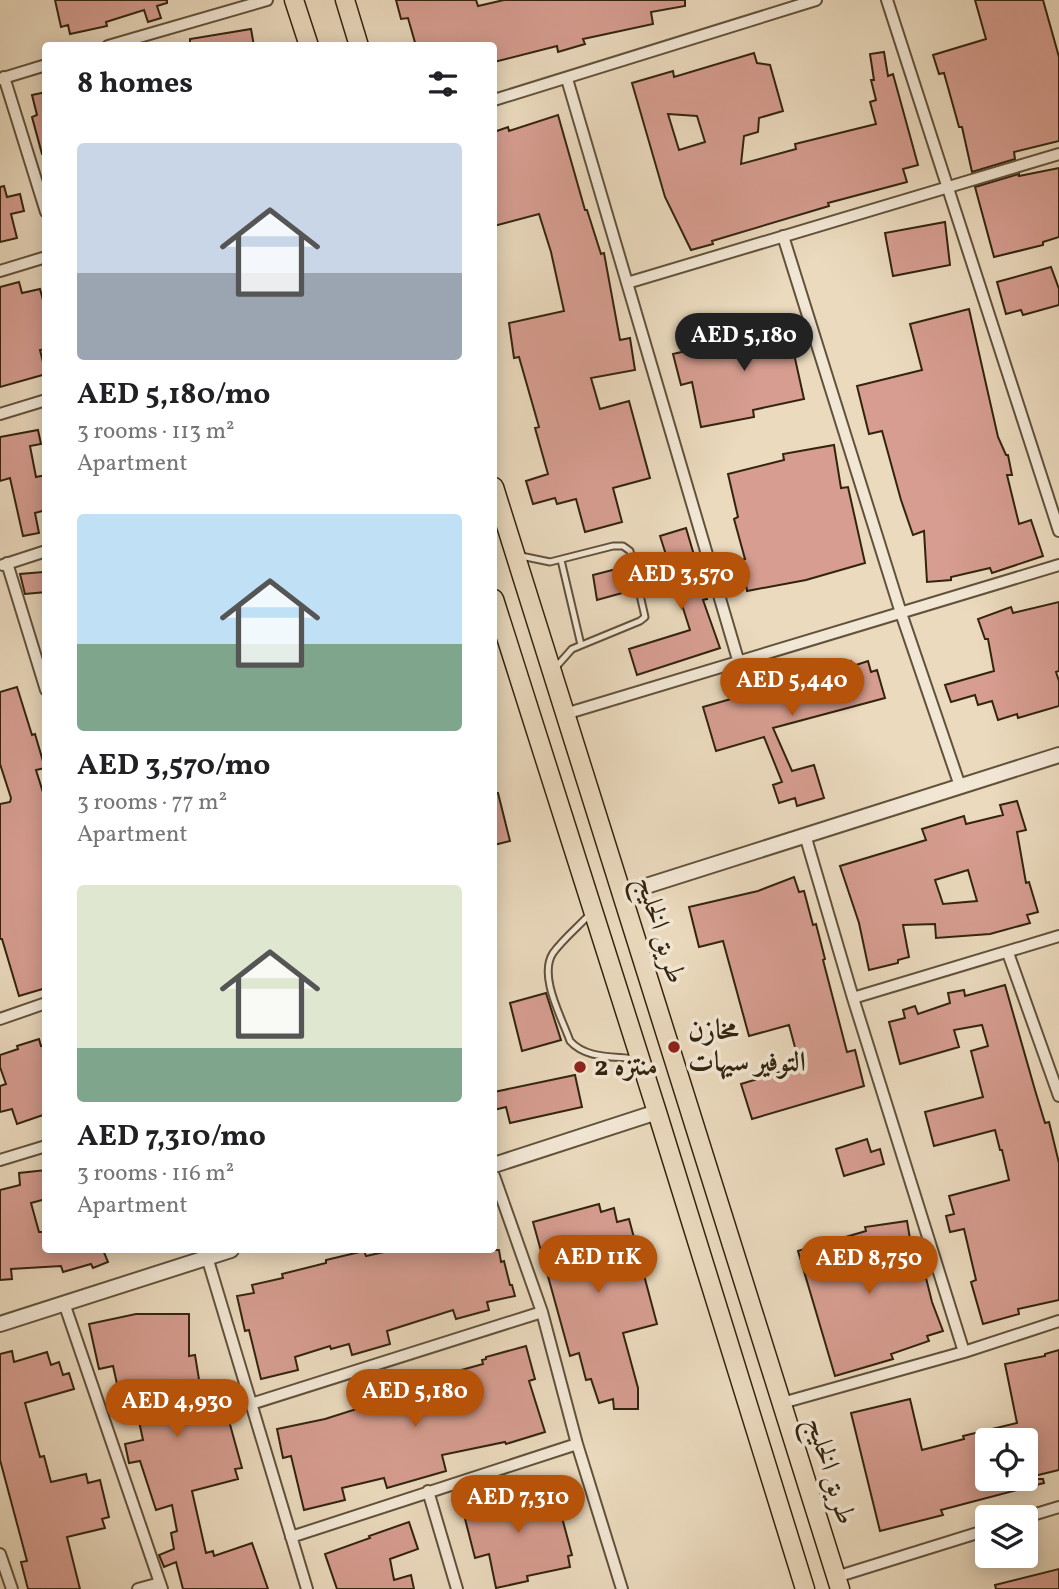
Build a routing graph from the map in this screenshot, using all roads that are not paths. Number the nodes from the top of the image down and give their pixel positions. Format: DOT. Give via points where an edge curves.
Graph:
graph roads {
  1 [pos="267,0"];
  2 [pos="294,0"];
  3 [pos="345,0"];
  4 [pos="816,0"];
  5 [pos="887,0"];
  6 [pos="132,42"];
  7 [pos="308,42"];
  8 [pos="358,42"];
  9 [pos="42,66"];
  10 [pos="2,78"];
  11 [pos="567,79"];
  12 [pos="497,99"];
  13 [pos="1059,154"];
  14 [pos="947,187"];
  15 [pos="42,200"];
  16 [pos="783,236"];
  17 [pos="42,258"];
  18 [pos="0,271"];
  19 [pos="627,283"];
  20 [pos="42,401"];
  21 [pos="0,414"];
  22 [pos="497,497"];
  23 [pos="1059,531"];
  24 [pos="42,552"];
  25 [pos="514,554"];
  26 [pos="561,560"];
  27 [pos="4,564"];
  28 [pos="1059,565"];
  29 [pos="497,608"];
  30 [pos="901,613"];
  31 [pos="581,645"];
  32 [pos="740,663"];
  33 [pos="551,672"];
  34 [pos="42,678"];
  35 [pos="565,714"];
  36 [pos="1059,755"];
  37 [pos="960,786"];
  38 [pos="805,835"];
  39 [pos="621,894"];
  40 [pos="593,911"];
  41 [pos="1059,936"];
  42 [pos="1008,953"];
  43 [pos="853,998"];
  44 [pos="42,1004"];
  45 [pos="0,1019"];
  46 [pos="640,1059"];
  47 [pos="1057,1081"];
  48 [pos="1059,1096"];
  49 [pos="657,1112"];
  50 [pos="42,1147"];
  51 [pos="0,1160"];
  52 [pos="497,1164"];
  53 [pos="497,1184"];
  54 [pos="221,1253"];
  55 [pos="207,1257"];
  56 [pos="64,1303"];
  57 [pos="542,1312"];
  58 [pos="1059,1321"];
  59 [pos="0,1324"];
  60 [pos="964,1352"];
  61 [pos="782,1403"];
  62 [pos="251,1404"];
  63 [pos="577,1444"];
  64 [pos="428,1491"];
  65 [pos="1059,1507"];
  66 [pos="1038,1513"];
  67 [pos="975,1534"];
  68 [pos="291,1537"];
  69 [pos="0,1554"];
  70 [pos="838,1583"];
  71 [pos="161,1586"];
  72 [pos="12,1589"];
  73 [pos="138,1589"];
  74 [pos="307,1589"];
  75 [pos="457,1589"];
  76 [pos="622,1589"];
  77 [pos="805,1589"];
  1 -- 6 [label="street"];
  2 -- 7 [label="main road"];
  3 -- 8 [label="main road"];
  4 -- 11 [label="street"];
  5 -- 14 [label="street"];
  9 -- 10 [label="street"];
  10 -- 15 [label="street"];
  11 -- 12 [label="street"];
  11 -- 19 [label="street"];
  13 -- 14 [label="street"];
  14 -- 16 [label="street"];
  14 -- 23 [label="street"];
  16 -- 19 [label="street"];
  16 -- 30 [label="street"];
  17 -- 18 [label="street"];
  19 -- 32 [label="street"];
  20 -- 21 [label="street"];
  22 -- 25 [label="main road, طريق الخليج"];
  24 -- 27 [label="street"];
  25 -- 26 [label="lane"];
  25 -- 33 [label="main road, طريق الخليج"];
  26 -- 31 [label="lane"];
  26 -- 31 [label="lane" via="613,546 630,551 645,617"];
  27 -- 34 [label="street"];
  28 -- 30 [label="street"];
  29 -- 40 [label="main road, طريق الخليج"];
  30 -- 32 [label="street"];
  30 -- 37 [label="street"];
  31 -- 33 [label="lane"];
  32 -- 35 [label="street"];
  33 -- 35 [label="main road, طريق الخليج"];
  35 -- 39 [label="main road, طريق الخليج"];
  36 -- 37 [label="street"];
  37 -- 38 [label="street"];
  38 -- 39 [label="street"];
  38 -- 43 [label="street"];
  39 -- 61 [label="main road, طريق الخليج"];
  40 -- 46 [label="main road, طريق الخليج"];
  40 -- 46 [label="lane" via="552,954 548,980 570,1041 577,1048"];
  41 -- 42 [label="street"];
  42 -- 43 [label="street"];
  42 -- 47 [label="street"];
  43 -- 60 [label="street"];
  44 -- 45 [label="street"];
  46 -- 49 [label="main road, طريق الخليج"];
  47 -- 48 [label="street"];
  49 -- 52 [label="street"];
  49 -- 77 [label="main road, طريق الخليج"];
  50 -- 51 [label="street"];
  53 -- 57 [label="street"];
  54 -- 55 [label="street"];
  55 -- 56 [label="street"];
  55 -- 62 [label="street"];
  56 -- 59 [label="street"];
  56 -- 71 [label="street"];
  57 -- 62 [label="street"];
  57 -- 63 [label="street"];
  58 -- 60 [label="street"];
  60 -- 61 [label="street"];
  61 -- 70 [label="main road, طريق الخليج"];
  62 -- 68 [label="street"];
  63 -- 64 [label="street"];
  63 -- 76 [label="street"];
  64 -- 68 [label="street"];
  64 -- 75 [label="street"];
  65 -- 66 [label="street"];
  67 -- 70 [label="street"];
  68 -- 74 [label="street"];
  69 -- 72 [label="street"];
  71 -- 73 [label="street"];
}
